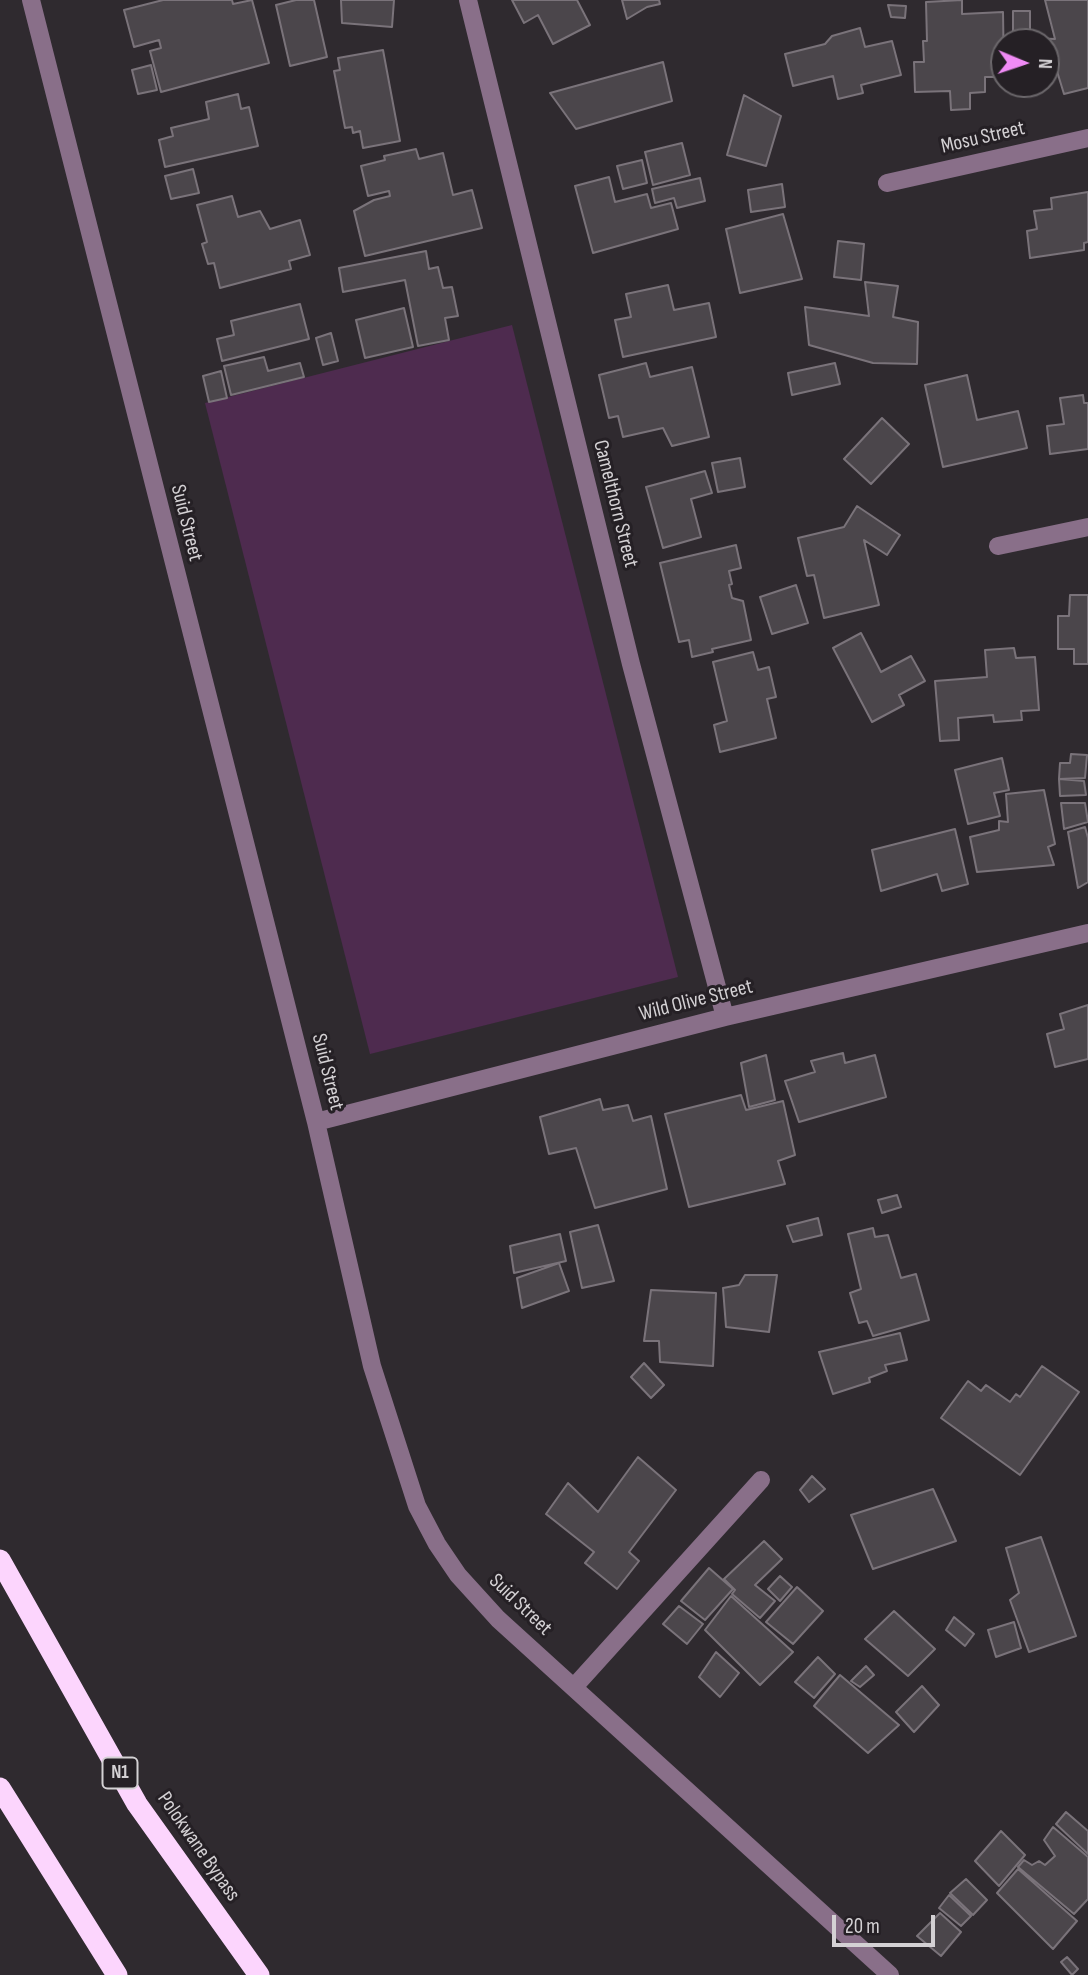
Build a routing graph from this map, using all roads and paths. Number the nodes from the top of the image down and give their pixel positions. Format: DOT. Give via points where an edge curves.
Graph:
graph roads {
  1 [pos="31,0"];
  2 [pos="468,0"];
  3 [pos="1088,138"];
  4 [pos="887,183"];
  5 [pos="1088,527"];
  6 [pos="998,545"];
  7 [pos="1088,933"];
  8 [pos="725,1017"];
  9 [pos="316,1122"];
  10 [pos="761,1480"];
  11 [pos="0,1560"];
  12 [pos="574,1687"];
  13 [pos="0,1788"];
  14 [pos="117,1975"];
  15 [pos="259,1975"];
  16 [pos="890,1975"];
  1 -- 9 [label="street, Suid Street"];
  2 -- 8 [label="street, Camelthorn Street" via="631,664"];
  3 -- 4 [label="street, Mosu Street"];
  5 -- 6 [label="street"];
  7 -- 8 [label="street, Wild Olive Street"];
  8 -- 9 [label="street, Wild Olive Street"];
  9 -- 12 [label="street, Suid Street" via="372,1366 417,1506 458,1575 498,1619"];
  10 -- 12 [label="street"];
  11 -- 15 [label="highway, Polokwane Bypass / N1" via="137,1804"];
  12 -- 16 [label="street, Suid Street"];
  13 -- 14 [label="highway"];
}
